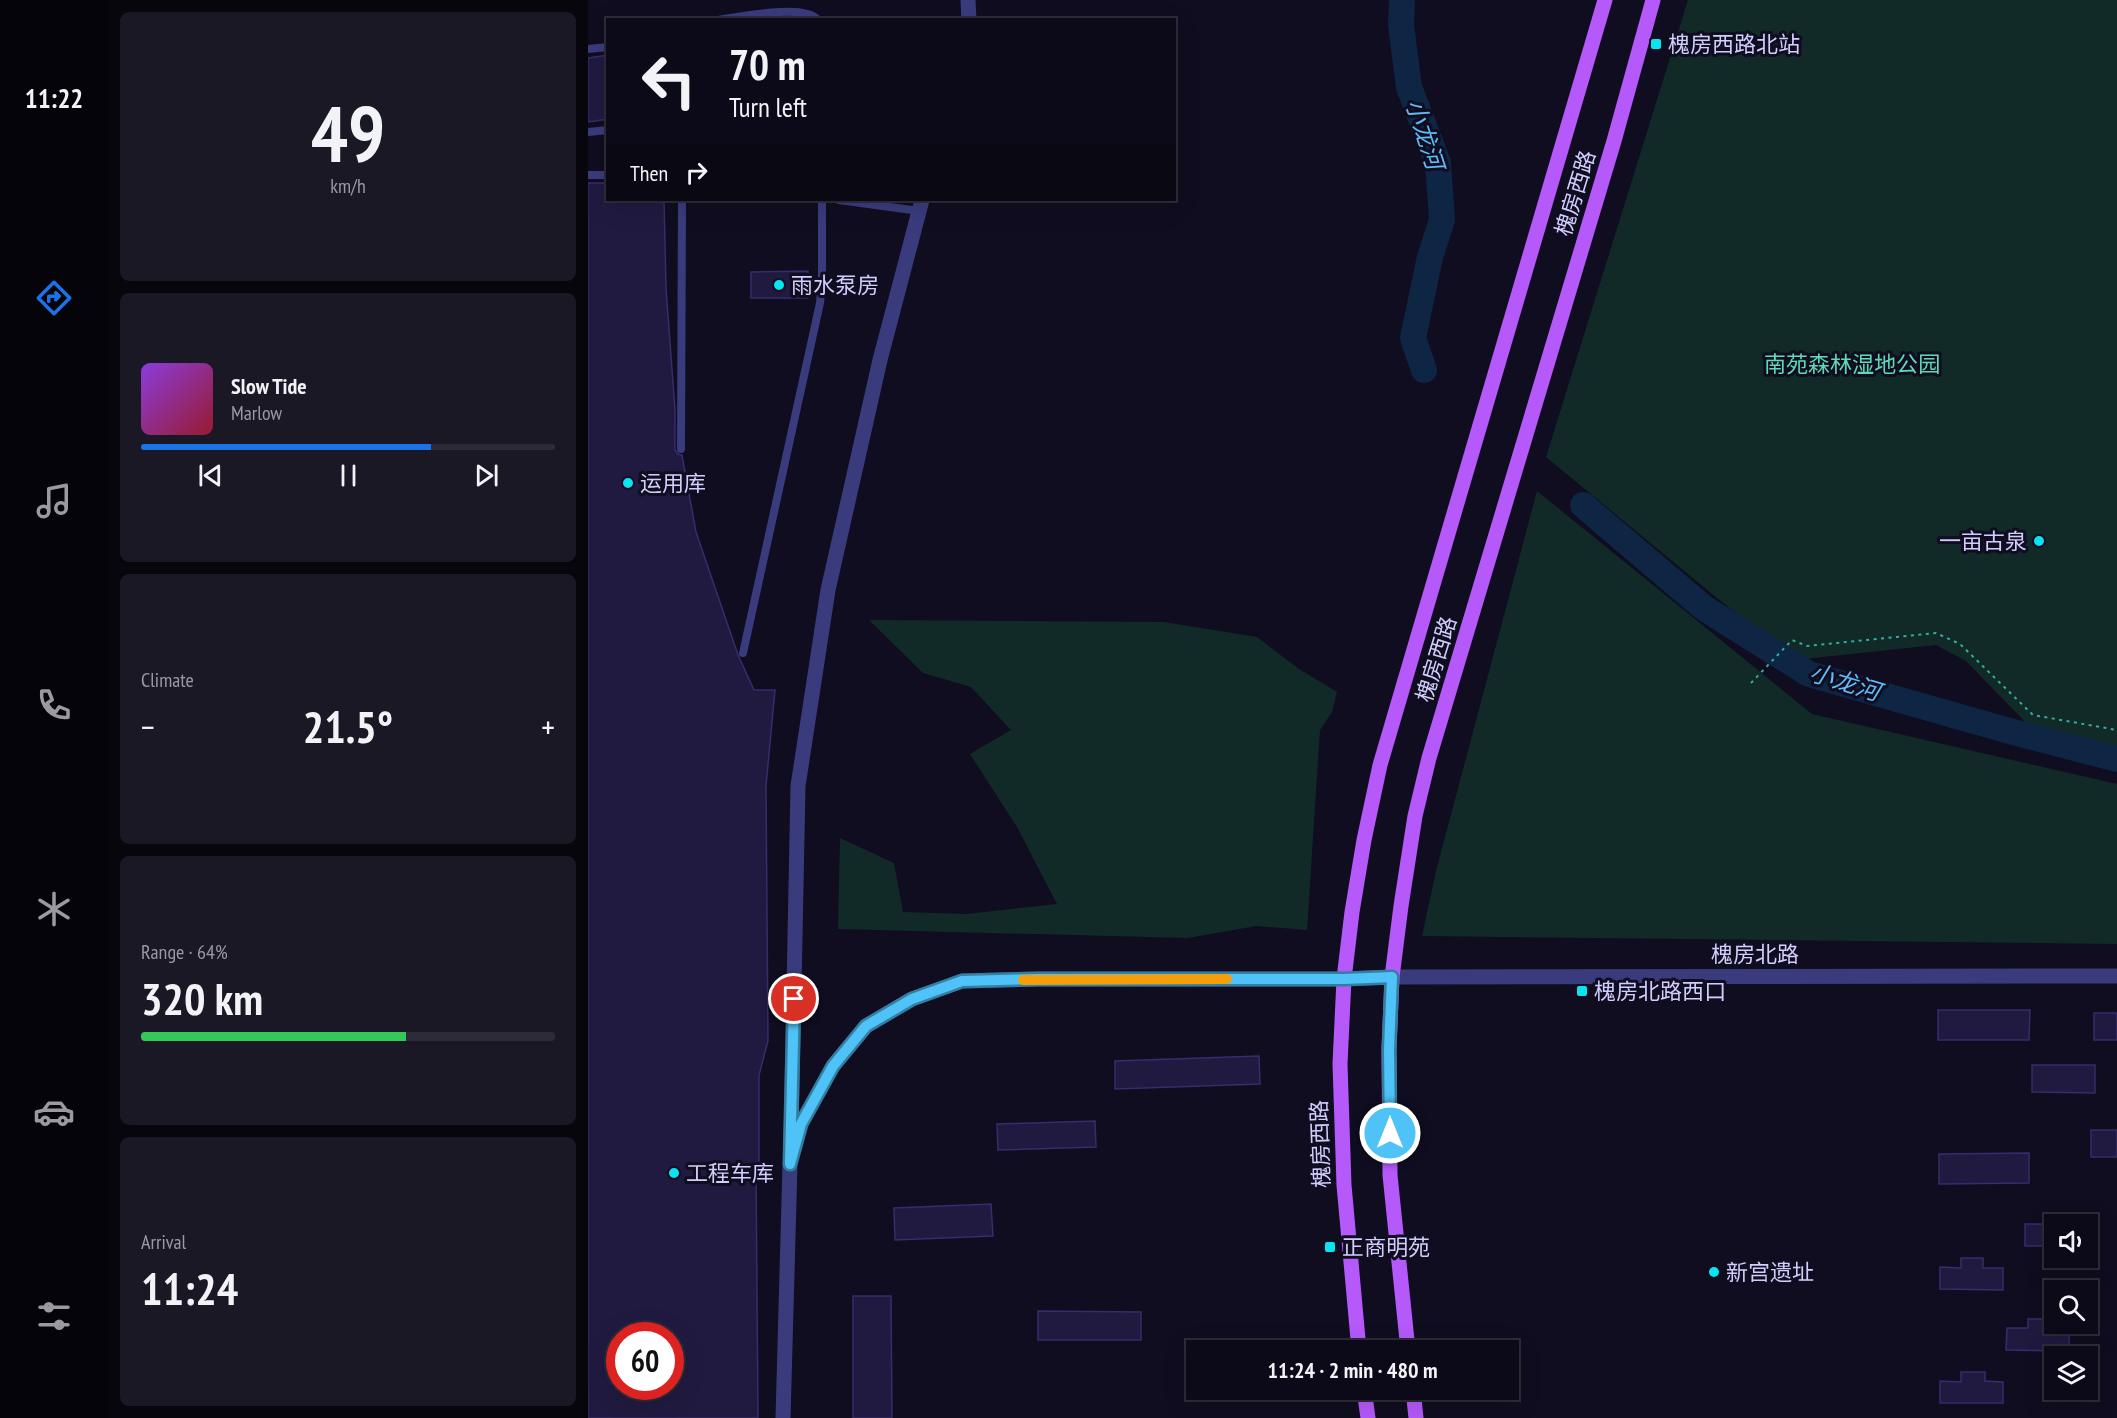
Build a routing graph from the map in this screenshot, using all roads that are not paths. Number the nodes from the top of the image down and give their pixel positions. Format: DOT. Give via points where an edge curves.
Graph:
graph roads {
  1 [pos="968,0"];
  2 [pos="1605,0"];
  3 [pos="1653,0"];
  4 [pos="736,18"];
  5 [pos="816,18"];
  6 [pos="969,18"];
  7 [pos="606,47"];
  8 [pos="588,49"];
  9 [pos="606,130"];
  10 [pos="588,132"];
  11 [pos="588,175"];
  12 [pos="606,175"];
  13 [pos="682,201"];
  14 [pos="822,201"];
  15 [pos="855,201"];
  16 [pos="921,205"];
  17 [pos="681,449"];
  18 [pos="742,653"];
  19 [pos="2117,976"];
  20 [pos="1392,977"];
  21 [pos="1344,979"];
  22 [pos="790,1164"];
  23 [pos="1358,1340"];
  24 [pos="1407,1340"];
  25 [pos="1366,1400"];
  26 [pos="1414,1400"];
  27 [pos="785,1418"];
  28 [pos="1368,1418"];
  29 [pos="1416,1418"];
  1 -- 6 [label="street"];
  2 -- 21 [label="main road, 槐房西路" via="1380,765 1364,840"];
  3 -- 20 [label="main road, 槐房西路" via="1429,758 1415,816"];
  4 -- 5 [label="lane" via="799,11"];
  7 -- 8 [label="lane"];
  9 -- 10 [label="lane"];
  11 -- 12 [label="lane"];
  13 -- 17 [label="lane"];
  14 -- 18 [label="lane" via="820,301"];
  15 -- 16 [label="lane"];
  16 -- 22 [label="street" via="880,360 828,590 798,786"];
  19 -- 20 [label="street, 槐房北路"];
  20 -- 21 [label="street, 槐房北路"];
  20 -- 24 [label="main road, 槐房西路" via="1390,1175"];
  21 -- 22 [label="street, 槐房北路" via="962,981 912,999 866,1026 833,1066 801,1124"];
  21 -- 23 [label="main road, 槐房西路" via="1341,1125"];
  22 -- 27 [label="street"];
  25 -- 28 [label="main road"];
  26 -- 29 [label="main road"];
}
